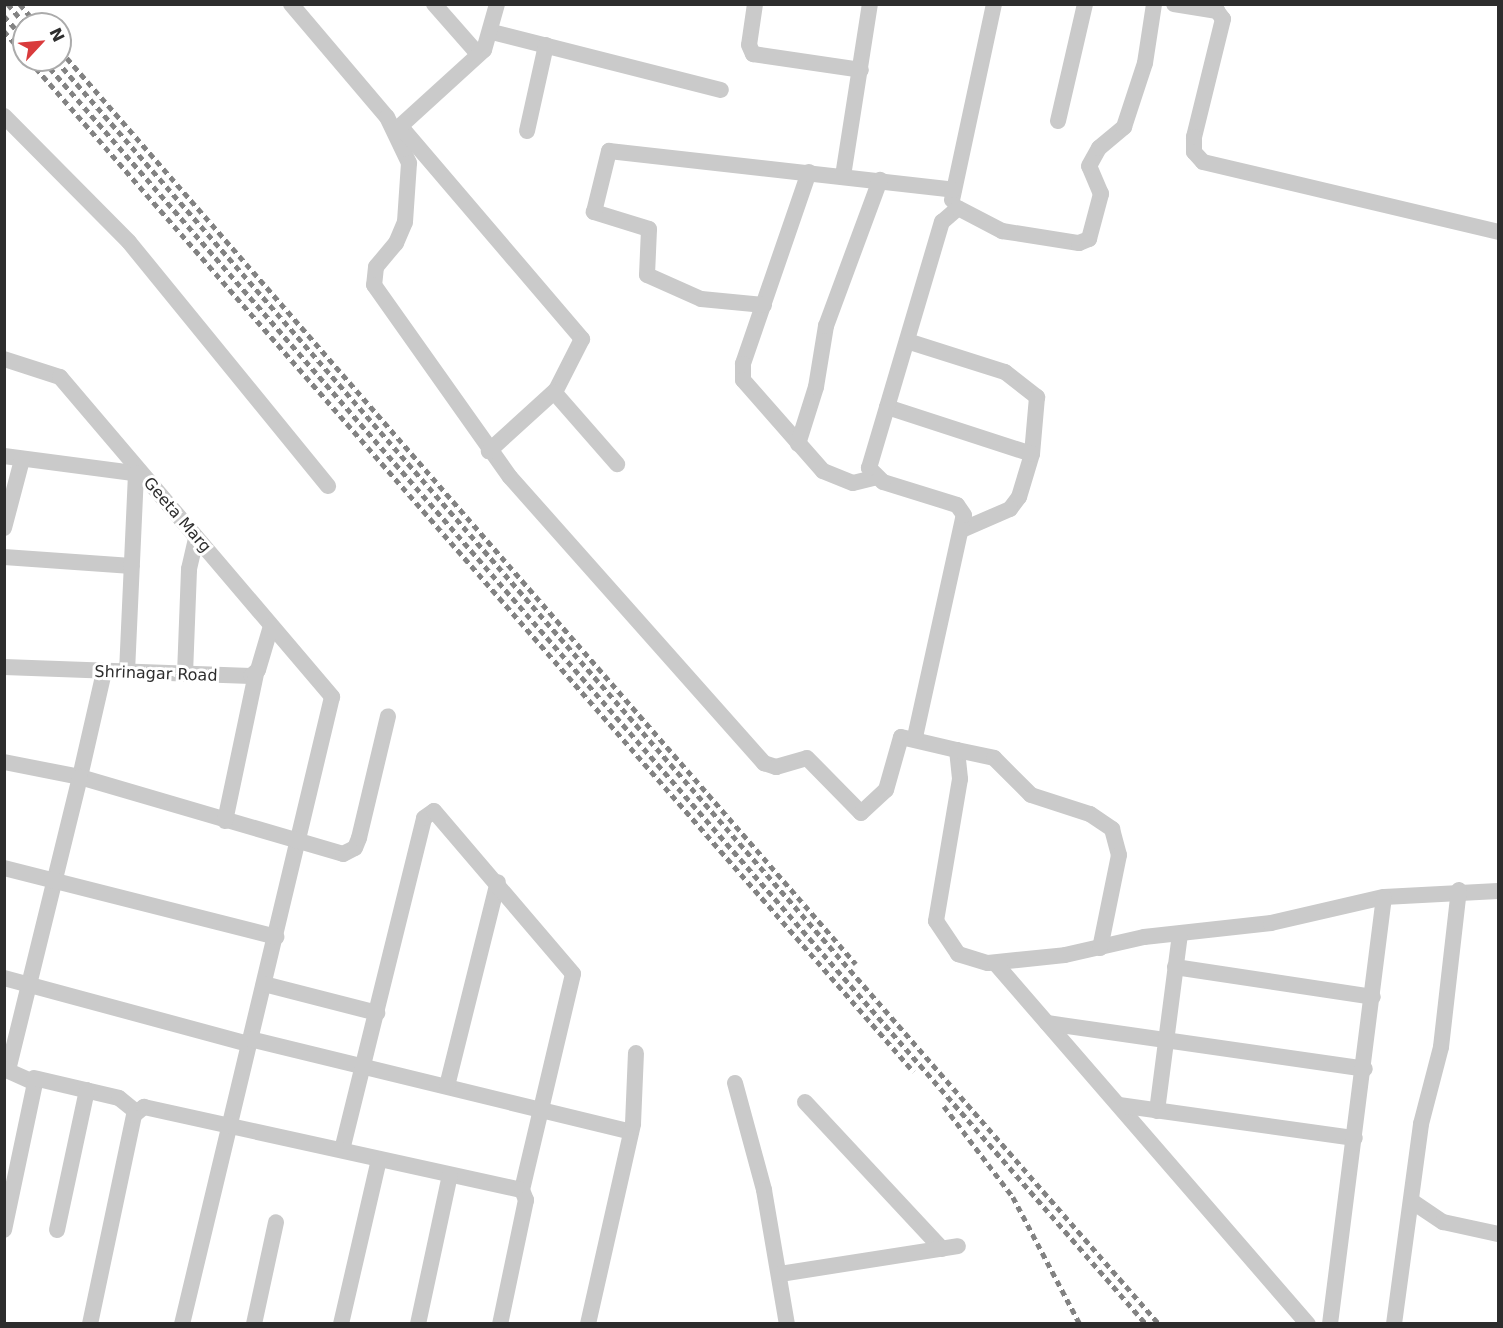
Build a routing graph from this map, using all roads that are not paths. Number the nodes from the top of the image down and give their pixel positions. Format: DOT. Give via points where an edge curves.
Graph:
graph roads {
  1 [pos="291,4"];
  2 [pos="434,4"];
  3 [pos="497,4"];
  4 [pos="755,4"];
  5 [pos="870,4"];
  6 [pos="994,4"];
  7 [pos="1085,4"];
  8 [pos="1154,4"];
  9 [pos="1174,4"];
  10 [pos="492,32"];
  11 [pos="546,45"];
  12 [pos="478,54"];
  13 [pos="861,70"];
  14 [pos="720,90"];
  15 [pos="4,116"];
  16 [pos="1058,120"];
  17 [pos="398,129"];
  18 [pos="527,131"];
  19 [pos="809,172"];
  20 [pos="843,176"];
  21 [pos="880,180"];
  22 [pos="954,190"];
  23 [pos="949,211"];
  24 [pos="1498,232"];
  25 [pos="764,305"];
  26 [pos="907,341"];
  27 [pos="4,358"];
  28 [pos="554,392"];
  29 [pos="887,407"];
  30 [pos="798,444"];
  31 [pos="489,451"];
  32 [pos="1032,454"];
  33 [pos="4,456"];
  34 [pos="22,460"];
  35 [pos="617,464"];
  36 [pos="139,474"];
  37 [pos="873,478"];
  38 [pos="328,486"];
  39 [pos="4,528"];
  40 [pos="964,529"];
  41 [pos="196,538"];
  42 [pos="4,557"];
  43 [pos="132,566"];
  44 [pos="272,626"];
  45 [pos="4,667"];
  46 [pos="104,672"];
  47 [pos="127,672"];
  48 [pos="185,674"];
  49 [pos="256,674"];
  50 [pos="388,716"];
  51 [pos="915,737"];
  52 [pos="957,750"];
  53 [pos="4,762"];
  54 [pos="80,777"];
  55 [pos="225,821"];
  56 [pos="299,842"];
  57 [pos="4,868"];
  58 [pos="52,880"];
  59 [pos="498,882"];
  60 [pos="1459,890"];
  61 [pos="1498,891"];
  62 [pos="1384,897"];
  63 [pos="1180,933"];
  64 [pos="276,937"];
  65 [pos="1100,948"];
  66 [pos="995,963"];
  67 [pos="1175,967"];
  68 [pos="4,978"];
  69 [pos="28,984"];
  70 [pos="264,984"];
  71 [pos="1373,997"];
  72 [pos="377,1012"];
  73 [pos="1047,1023"];
  74 [pos="1166,1040"];
  75 [pos="250,1041"];
  76 [pos="636,1053"];
  77 [pos="364,1067"];
  78 [pos="6,1069"];
  79 [pos="1365,1069"];
  80 [pos="34,1078"];
  81 [pos="735,1083"];
  82 [pos="447,1086"];
  83 [pos="87,1090"];
  84 [pos="805,1102"];
  85 [pos="1119,1105"];
  86 [pos="538,1108"];
  87 [pos="1157,1111"];
  88 [pos="135,1112"];
  89 [pos="228,1127"];
  90 [pos="631,1132"];
  91 [pos="1355,1138"];
  92 [pos="342,1150"];
  93 [pos="379,1159"];
  94 [pos="10,1174"];
  95 [pos="450,1176"];
  96 [pos="522,1191"];
  97 [pos="1413,1202"];
  98 [pos="276,1222"];
  99 [pos="4,1230"];
  100 [pos="57,1230"];
  101 [pos="1498,1234"];
  102 [pos="780,1274"];
  103 [pos="90,1323"];
  104 [pos="182,1323"];
  105 [pos="254,1323"];
  106 [pos="341,1323"];
  107 [pos="418,1323"];
  108 [pos="500,1323"];
  109 [pos="588,1323"];
  110 [pos="787,1323"];
  111 [pos="1308,1323"];
  112 [pos="1330,1323"];
  113 [pos="1394,1323"];
  1 -- 17 [label="street"];
  2 -- 12 [label="street"];
  3 -- 10 [label="street"];
  4 -- 13 [label="street" via="749,45 753,54"];
  5 -- 13 [label="street"];
  6 -- 22 [label="street"];
  7 -- 16 [label="street"];
  8 -- 23 [label="street" via="1145,63 1124,127 1089,166 1101,194 1089,239 1030,237 1002,231 958,208"];
  9 -- 24 [label="street" via="1217,11 1223,19 1194,137 1194,152 1203,162"];
  10 -- 11 [label="street"];
  10 -- 12 [label="street"];
  11 -- 14 [label="street"];
  11 -- 18 [label="street"];
  12 -- 17 [label="street"];
  13 -- 20 [label="street"];
  15 -- 38 [label="street" via="129,242"];
  17 -- 28 [label="street" via="578,333 580,345"];
  17 -- 31 [label="street" via="409,163 410,194 405,222 396,243 376,267 374,285"];
  19 -- 20 [label="street"];
  19 -- 25 [label="street"];
  19 -- 25 [label="street" via="613,149 603,165 594,212 649,229 645,268 650,278 701,299"];
  20 -- 21 [label="street"];
  21 -- 22 [label="street"];
  21 -- 30 [label="street" via="826,326 816,387"];
  22 -- 23 [label="street"];
  23 -- 26 [label="street"];
  25 -- 30 [label="street" via="743,364 743,380"];
  26 -- 29 [label="street"];
  26 -- 32 [label="street" via="1005,372 1029,385 1040,408"];
  27 -- 36 [label="street, Geeta Marg" via="53,371"];
  28 -- 31 [label="street"];
  28 -- 35 [label="street"];
  29 -- 32 [label="street"];
  29 -- 37 [label="street" via="869,468"];
  30 -- 37 [label="street" via="823,471 842,482"];
  31 -- 51 [label="street" via="764,764 776,767 807,758 861,813 886,789 899,740"];
  32 -- 40 [label="street" via="1015,504"];
  33 -- 34 [label="street"];
  34 -- 36 [label="street"];
  34 -- 39 [label="street"];
  36 -- 41 [label="street, Geeta Marg"];
  36 -- 43 [label="street"];
  37 -- 40 [label="street" via="957,505"];
  40 -- 51 [label="street"];
  41 -- 44 [label="street, Geeta Marg"];
  41 -- 48 [label="street" via="188,576"];
  42 -- 43 [label="street"];
  43 -- 47 [label="street"];
  44 -- 49 [label="street"];
  44 -- 56 [label="street, Geeta Marg" via="332,698"];
  45 -- 46 [label="street, Shrinagar Road"];
  46 -- 47 [label="street, Shrinagar Road"];
  46 -- 54 [label="street"];
  47 -- 48 [label="street, Shrinagar Road"];
  48 -- 49 [label="street, Shrinagar Road"];
  49 -- 55 [label="street"];
  50 -- 56 [label="street" via="355,848 343,854"];
  51 -- 52 [label="street"];
  52 -- 65 [label="street" via="994,758 1031,795 1090,814 1113,829 1119,855"];
  52 -- 66 [label="street" via="960,779 936,926 958,954 977,963"];
  53 -- 54 [label="street"];
  54 -- 55 [label="street"];
  54 -- 58 [label="street"];
  55 -- 56 [label="street"];
  56 -- 64 [label="street"];
  57 -- 58 [label="street"];
  58 -- 64 [label="street"];
  58 -- 69 [label="street"];
  59 -- 72 [label="street" via="444,820 434,811 427,814"];
  59 -- 82 [label="street"];
  59 -- 86 [label="street" via="573,974"];
  60 -- 61 [label="street"];
  60 -- 62 [label="street"];
  60 -- 97 [label="street" via="1443,1029 1421,1124"];
  62 -- 63 [label="street" via="1271,923"];
  62 -- 71 [label="street"];
  63 -- 65 [label="street"];
  63 -- 67 [label="street"];
  64 -- 70 [label="street"];
  65 -- 66 [label="street"];
  66 -- 73 [label="street"];
  67 -- 71 [label="street"];
  67 -- 74 [label="street"];
  68 -- 69 [label="street"];
  69 -- 75 [label="street"];
  69 -- 78 [label="street"];
  70 -- 72 [label="street"];
  70 -- 75 [label="street"];
  71 -- 79 [label="street"];
  72 -- 77 [label="street"];
  73 -- 74 [label="street"];
  73 -- 85 [label="street"];
  74 -- 79 [label="street"];
  74 -- 87 [label="street"];
  75 -- 77 [label="street"];
  75 -- 89 [label="street"];
  76 -- 90 [label="street"];
  77 -- 82 [label="street"];
  77 -- 92 [label="street"];
  78 -- 80 [label="street"];
  79 -- 91 [label="street"];
  80 -- 83 [label="street"];
  80 -- 94 [label="street"];
  81 -- 102 [label="street"];
  82 -- 86 [label="street"];
  83 -- 88 [label="street" via="129,1102"];
  83 -- 100 [label="street"];
  84 -- 102 [label="street" via="950,1248"];
  85 -- 87 [label="street"];
  85 -- 111 [label="street"];
  86 -- 90 [label="street"];
  86 -- 96 [label="street"];
  87 -- 91 [label="street"];
  88 -- 89 [label="street" via="144,1107"];
  88 -- 103 [label="street"];
  89 -- 92 [label="street"];
  89 -- 104 [label="street"];
  90 -- 109 [label="street"];
  91 -- 112 [label="street"];
  92 -- 93 [label="street"];
  93 -- 95 [label="street"];
  93 -- 106 [label="street"];
  94 -- 99 [label="street"];
  95 -- 96 [label="street"];
  95 -- 107 [label="street"];
  96 -- 108 [label="street" via="526,1200"];
  97 -- 101 [label="street" via="1443,1222"];
  97 -- 113 [label="street"];
  98 -- 105 [label="street"];
  102 -- 110 [label="street"];
}
